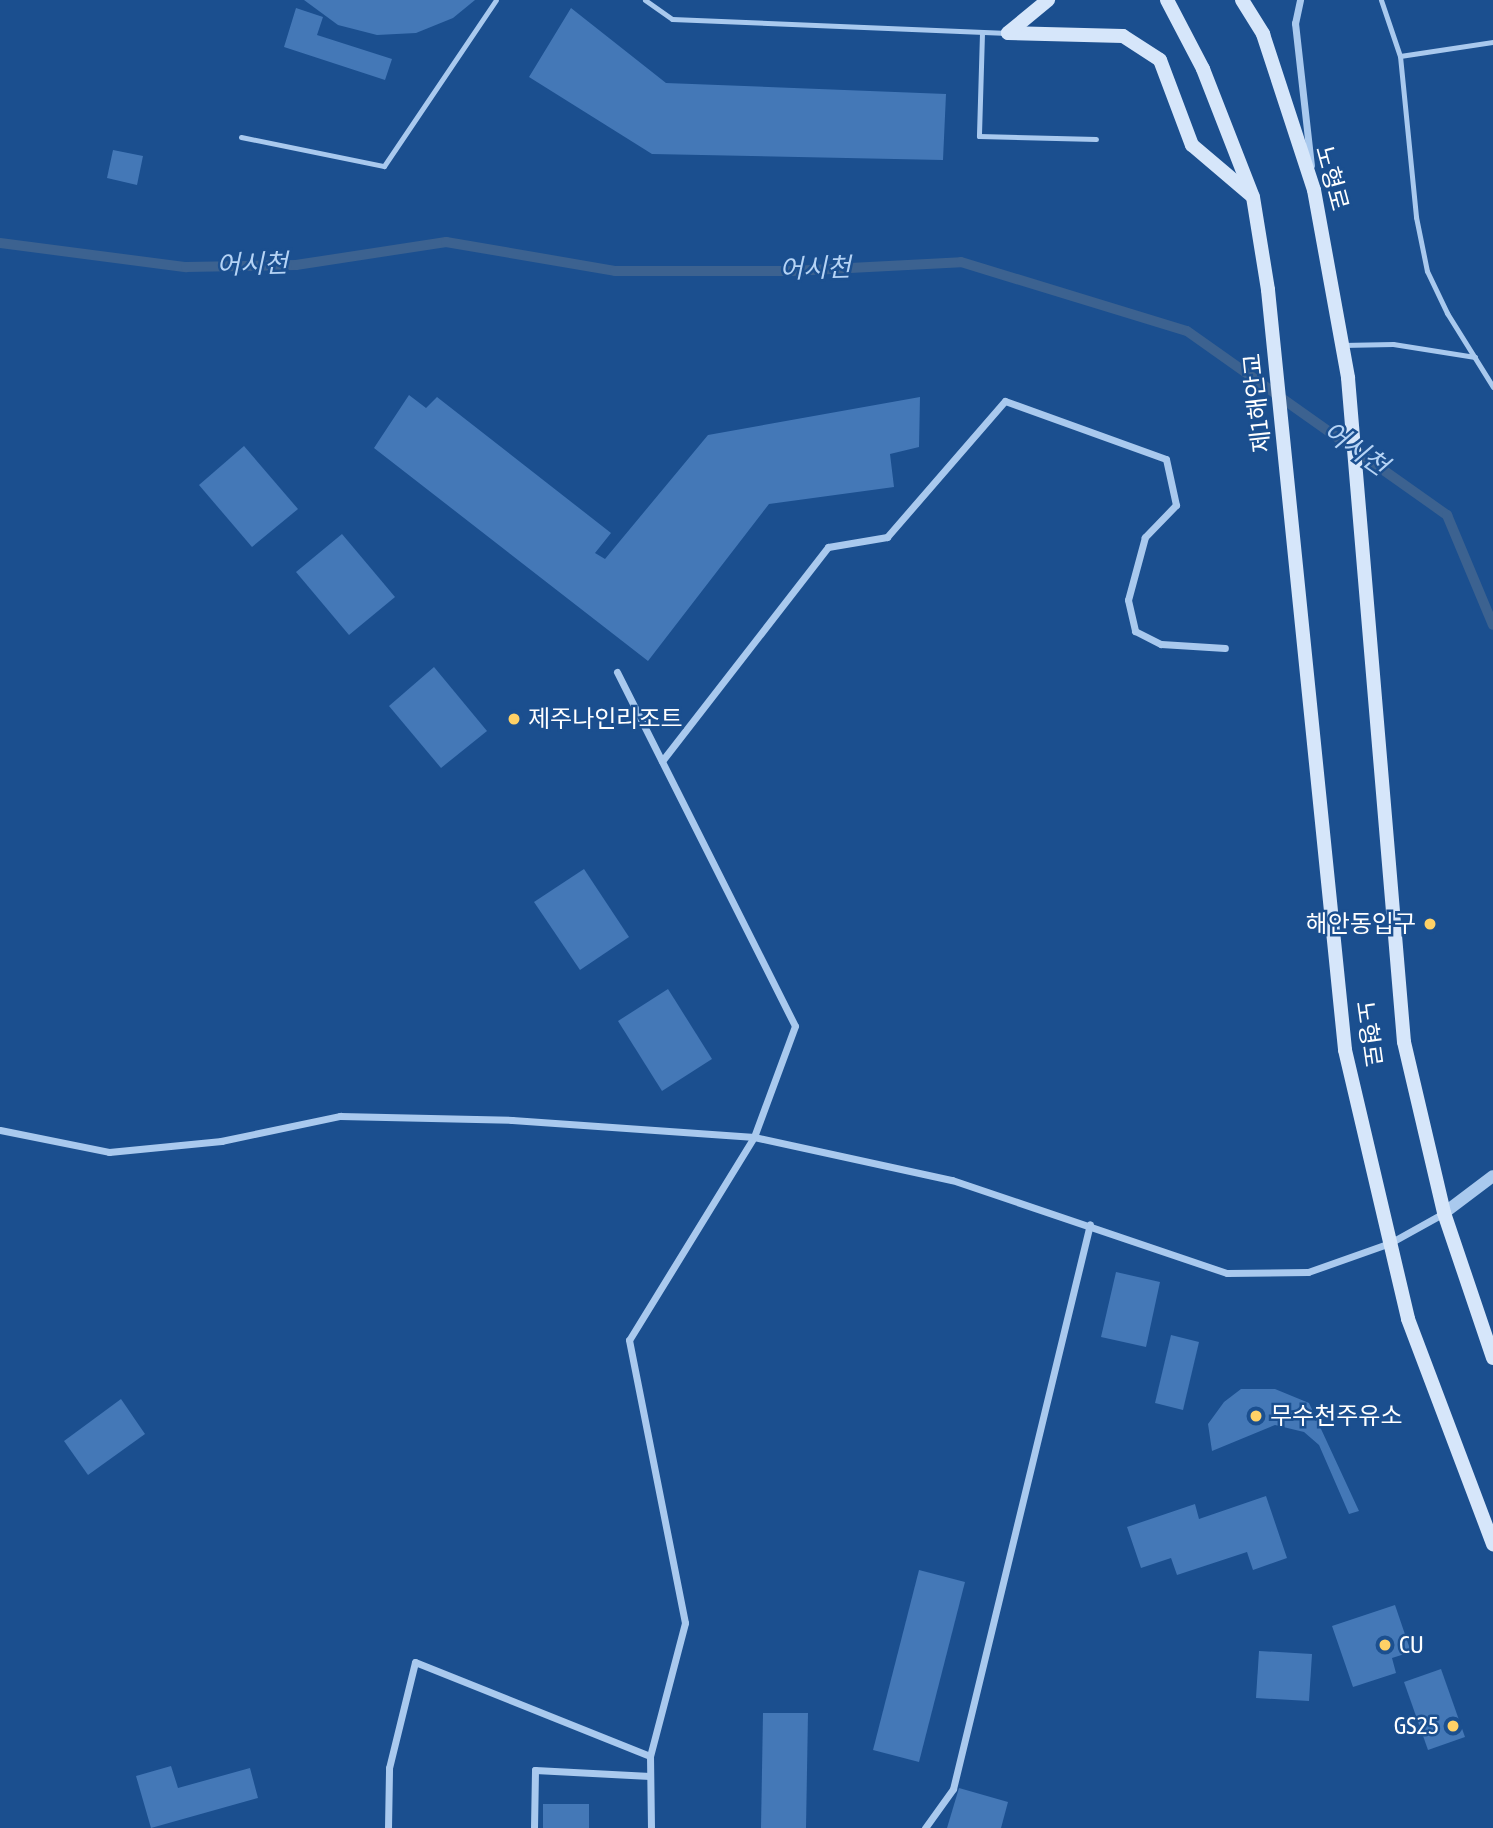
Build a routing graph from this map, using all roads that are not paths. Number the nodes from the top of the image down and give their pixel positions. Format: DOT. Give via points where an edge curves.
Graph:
graph roads {
  1 [pos="496,0"];
  2 [pos="645,0"];
  3 [pos="1048,0"];
  4 [pos="1167,0"];
  5 [pos="1242,0"];
  6 [pos="1300,0"];
  7 [pos="1381,0"];
  8 [pos="982,33"];
  9 [pos="1008,33"];
  10 [pos="1493,42"];
  11 [pos="1399,56"];
  12 [pos="241,138"];
  13 [pos="1096,139"];
  14 [pos="1314,190"];
  15 [pos="1253,197"];
  16 [pos="1342,345"];
  17 [pos="1475,357"];
  18 [pos="1493,387"];
  19 [pos="1291,511"];
  20 [pos="1225,648"];
  21 [pos="617,672"];
  22 [pos="662,761"];
  23 [pos="0,1129"];
  24 [pos="754,1137"];
  25 [pos="1493,1176"];
  26 [pos="1444,1213"];
  27 [pos="1090,1224"];
  28 [pos="1390,1243"];
  29 [pos="1493,1358"];
  30 [pos="1493,1544"];
  31 [pos="650,1756"];
  32 [pos="650,1776"];
  33 [pos="388,1828"];
  34 [pos="534,1828"];
  35 [pos="651,1828"];
  36 [pos="925,1828"];
  1 -- 12 [label="lane" via="384,166"];
  2 -- 8 [label="lane" via="672,19"];
  3 -- 9 [label="main road"];
  4 -- 15 [label="main road" via="1203,69"];
  5 -- 14 [label="main road, 노형로" via="1263,34"];
  6 -- 14 [label="street" via="1295,23"];
  7 -- 11 [label="lane"];
  8 -- 9 [label="lane"];
  8 -- 13 [label="lane" via="979,136"];
  9 -- 15 [label="main road" via="1123,36 1160,60 1192,145"];
  10 -- 11 [label="lane"];
  11 -- 17 [label="lane" via="1416,217 1427,271"];
  14 -- 16 [label="main road, 노형로"];
  15 -- 19 [label="main road, 제1해안교" via="1268,290"];
  16 -- 17 [label="lane" via="1393,344"];
  16 -- 26 [label="main road, 노형로" via="1404,1042"];
  17 -- 18 [label="lane"];
  19 -- 28 [label="main road, 노형로" via="1345,1050"];
  20 -- 22 [label="street" via="1161,644 1135,631 1128,600 1145,537 1176,505 1166,459 1005,401 887,537 828,547"];
  21 -- 22 [label="street"];
  22 -- 24 [label="street" via="795,1026"];
  23 -- 24 [label="street" via="109,1152 221,1142 340,1116 512,1120"];
  24 -- 27 [label="street" via="952,1180"];
  24 -- 31 [label="street" via="629,1340 685,1623"];
  25 -- 26 [label="street"];
  26 -- 28 [label="street"];
  26 -- 29 [label="main road, 노형로"];
  27 -- 28 [label="street" via="1227,1273 1308,1272"];
  27 -- 36 [label="street" via="953,1789"];
  28 -- 30 [label="main road, 노형로" via="1408,1319"];
  31 -- 32 [label="street"];
  31 -- 33 [label="street" via="415,1662 389,1768"];
  32 -- 34 [label="street" via="535,1770"];
  32 -- 35 [label="street"];
}
